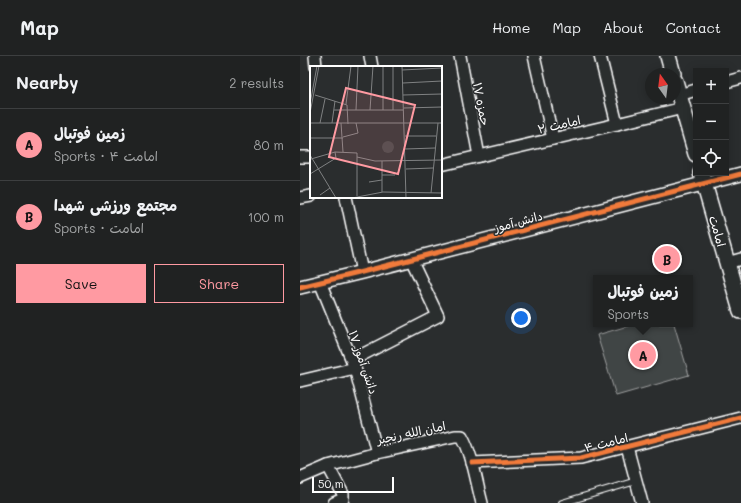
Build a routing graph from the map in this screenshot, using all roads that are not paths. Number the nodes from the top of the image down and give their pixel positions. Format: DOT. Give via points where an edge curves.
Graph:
graph roads {
  1 [pos="315,56"];
  2 [pos="370,56"];
  3 [pos="460,56"];
  4 [pos="534,56"];
  5 [pos="600,56"];
  6 [pos="668,56"];
  7 [pos="316,66"];
  8 [pos="372,66"];
  9 [pos="671,68"];
  10 [pos="741,78"];
  11 [pos="729,81"];
  12 [pos="693,91"];
  13 [pos="681,94"];
  14 [pos="681,102"];
  15 [pos="660,104"];
  16 [pos="617,124"];
  17 [pos="553,139"];
  18 [pos="693,144"];
  19 [pos="479,156"];
  20 [pos="442,165"];
  21 [pos="741,174"];
  22 [pos="703,178"];
  23 [pos="310,196"];
  24 [pos="300,198"];
  25 [pos="346,198"];
  26 [pos="411,259"];
  27 [pos="734,261"];
  28 [pos="362,272"];
  29 [pos="320,282"];
  30 [pos="300,287"];
  31 [pos="741,311"];
  32 [pos="353,364"];
  33 [pos="300,382"];
  34 [pos="741,418"];
  35 [pos="627,447"];
  36 [pos="377,452"];
  37 [pos="472,463"];
  38 [pos="328,466"];
  39 [pos="300,478"];
  40 [pos="636,482"];
  41 [pos="334,503"];
  42 [pos="482,503"];
  43 [pos="562,503"];
  44 [pos="642,503"];
  1 -- 7 [label="street"];
  2 -- 8 [label="street"];
  3 -- 19 [label="street, حمزه ۱۷"];
  4 -- 17 [label="street"];
  5 -- 16 [label="street"];
  6 -- 9 [label="main road"];
  10 -- 11 [label="street"];
  12 -- 13 [label="street, امامت ۲"];
  14 -- 18 [label="main road"];
  15 -- 16 [label="street, امامت ۲"];
  16 -- 17 [label="street, امامت ۲"];
  17 -- 19 [label="street, امامت ۲"];
  19 -- 20 [label="street, امامت ۲"];
  21 -- 22 [label="street, دانش آموز"];
  22 -- 26 [label="street, دانش آموز"];
  22 -- 27 [label="main road, امامت"];
  23 -- 24 [label="street"];
  25 -- 28 [label="street"];
  26 -- 28 [label="street, دانش آموز"];
  26 -- 32 [label="street" via="438,316"];
  27 -- 31 [label="main road, امامت"];
  28 -- 29 [label="street, دانش آموز"];
  29 -- 30 [label="street, دانش آموز"];
  29 -- 32 [label="street, دانش آموز ۱۷"];
  32 -- 33 [label="street"];
  32 -- 36 [label="street, دانش آموز ۱۷"];
  34 -- 35 [label="street, امامت ۴"];
  35 -- 37 [label="street, امامت ۴" via="581,458"];
  35 -- 40 [label="street"];
  36 -- 37 [label="street, امان الله رنجبر" via="462,436"];
  36 -- 38 [label="street, امان الله رنجبر"];
  37 -- 42 [label="street, امان الله رنجبر"];
  38 -- 39 [label="street, امان الله رنجبر"];
  38 -- 41 [label="street" via="343,494 343,499"];
  40 -- 43 [label="lane"];
  40 -- 44 [label="street"];
}
